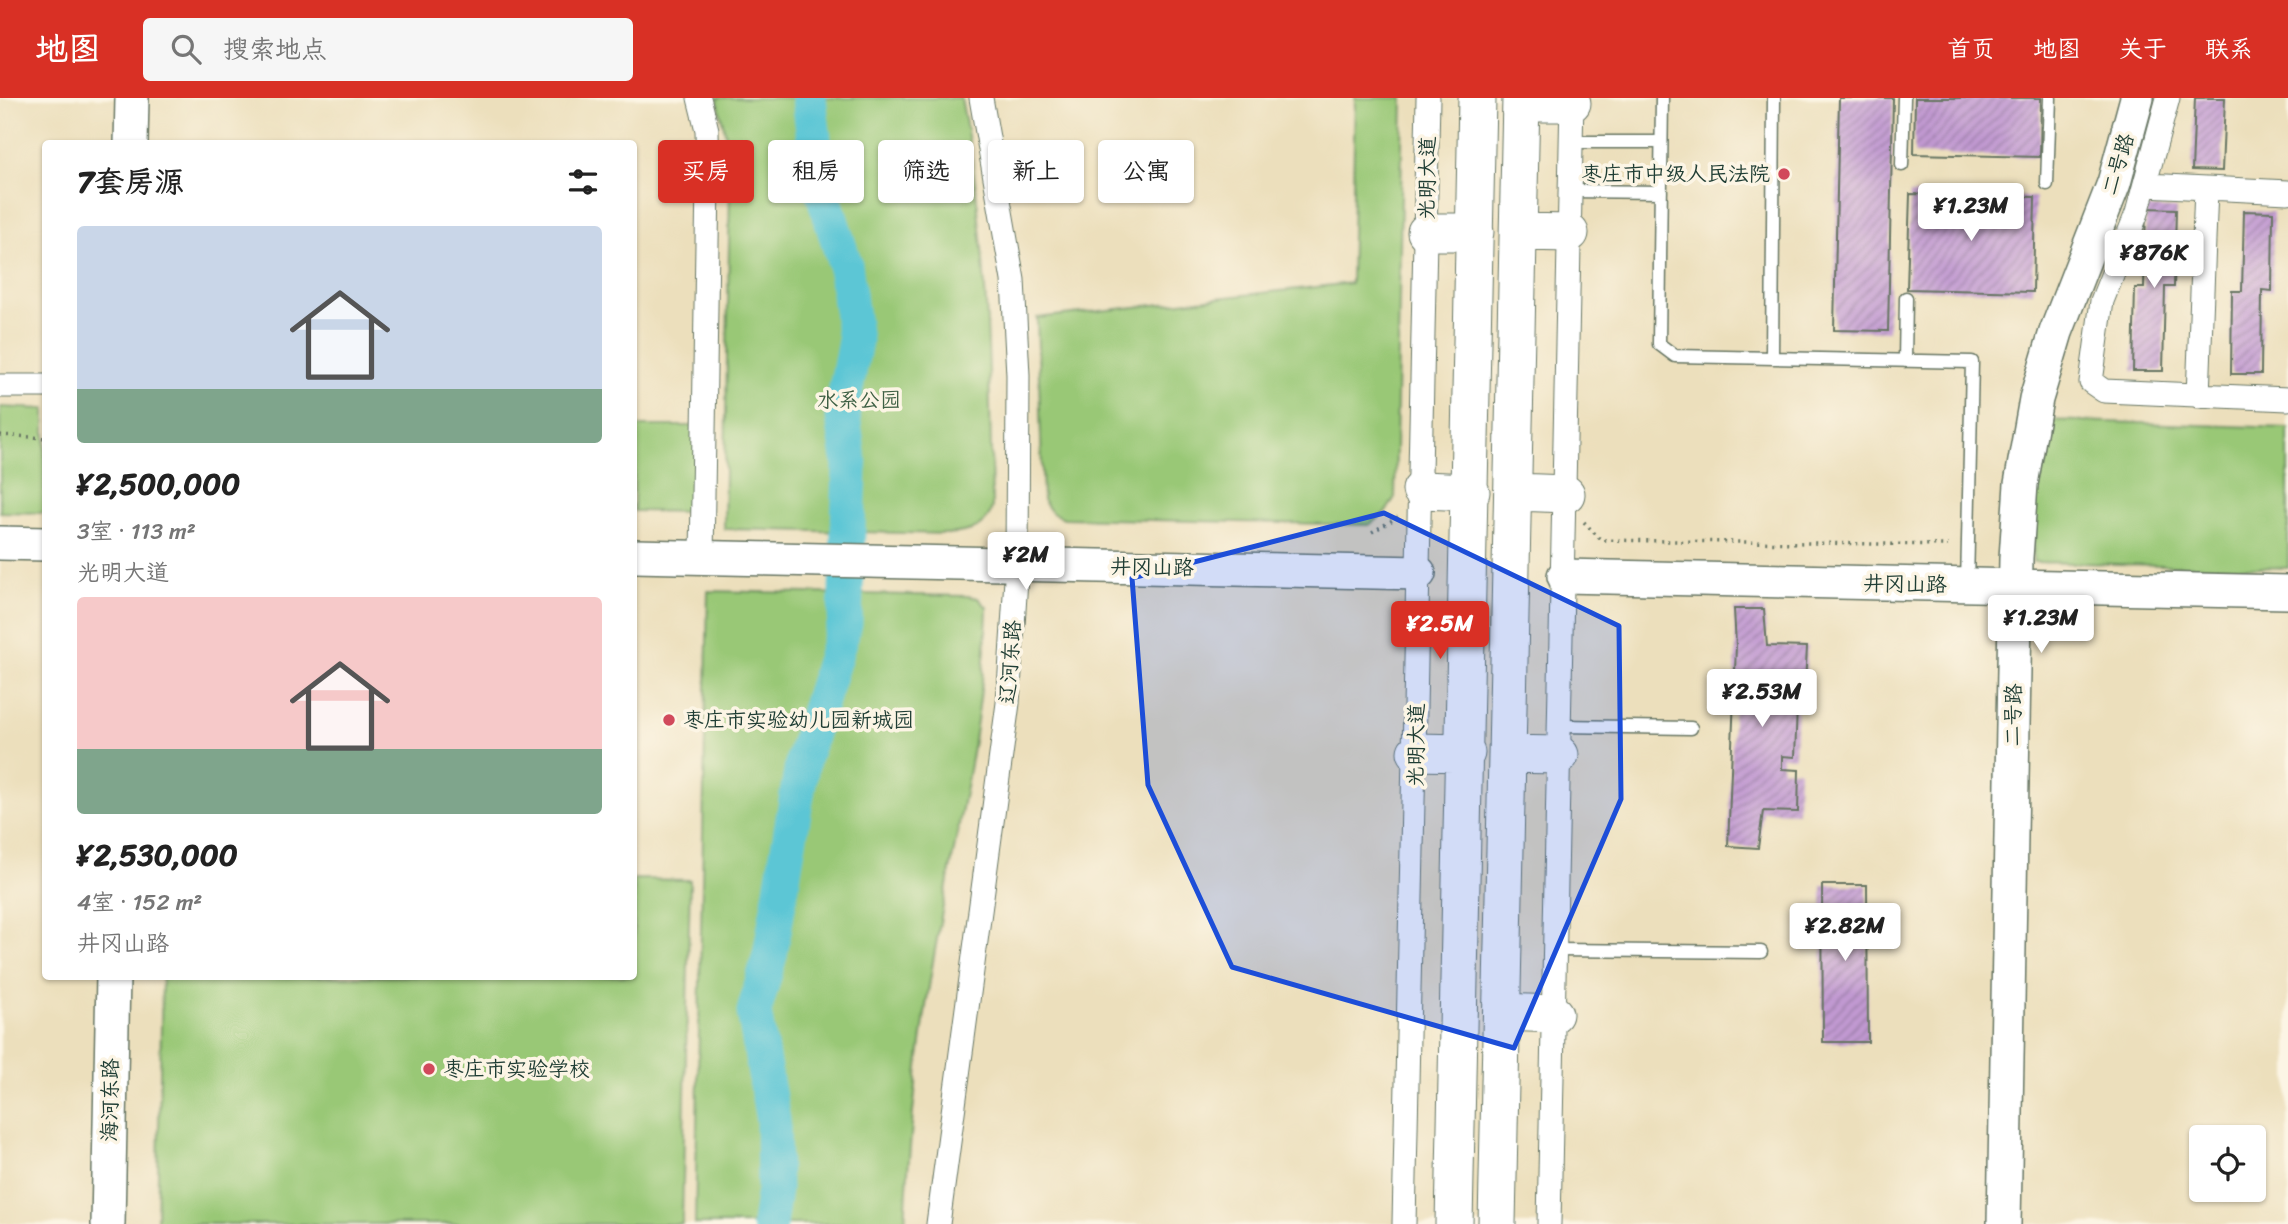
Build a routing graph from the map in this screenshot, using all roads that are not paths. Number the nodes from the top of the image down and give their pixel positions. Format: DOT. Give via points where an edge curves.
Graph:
graph roads {
  1 [pos="132,98"];
  2 [pos="699,98"];
  3 [pos="981,98"];
  4 [pos="1428,98"];
  5 [pos="1477,98"];
  6 [pos="1662,98"];
  7 [pos="1774,98"];
  8 [pos="1904,98"];
  9 [pos="2050,98"];
  10 [pos="2137,98"];
  11 [pos="2168,98"];
  12 [pos="1521,100"];
  13 [pos="1572,101"];
  14 [pos="131,140"];
  15 [pos="1571,142"];
  16 [pos="1661,142"];
  17 [pos="1902,165"];
  18 [pos="2047,184"];
  19 [pos="2146,185"];
  20 [pos="2206,188"];
  21 [pos="1571,191"];
  22 [pos="1661,192"];
  23 [pos="2288,192"];
  24 [pos="1426,232"];
  25 [pos="1475,232"];
  26 [pos="1519,232"];
  27 [pos="1570,233"];
  28 [pos="1906,298"];
  29 [pos="1772,358"];
  30 [pos="1905,361"];
  31 [pos="0,386"];
  32 [pos="42,386"];
  33 [pos="2198,396"];
  34 [pos="2288,398"];
  35 [pos="1471,492"];
  36 [pos="1514,492"];
  37 [pos="1411,502"];
  38 [pos="1575,508"];
  39 [pos="0,543"];
  40 [pos="42,544"];
  41 [pos="637,556"];
  42 [pos="702,558"];
  43 [pos="1017,564"];
  44 [pos="1419,573"];
  45 [pos="1564,576"];
  46 [pos="1967,585"];
  47 [pos="2015,586"];
  48 [pos="2288,592"];
  49 [pos="1691,728"];
  50 [pos="1560,740"];
  51 [pos="1416,752"];
  52 [pos="1466,752"];
  53 [pos="1508,754"];
  54 [pos="1556,950"];
  55 [pos="1761,952"];
  56 [pos="113,980"];
  57 [pos="1502,1012"];
  58 [pos="1554,1014"];
  59 [pos="108,1224"];
  60 [pos="938,1224"];
  61 [pos="1404,1224"];
  62 [pos="1454,1224"];
  63 [pos="1497,1224"];
  64 [pos="1549,1224"];
  65 [pos="2004,1224"];
  1 -- 14 [label="street"];
  2 -- 42 [label="street" via="707,130 708,181"];
  3 -- 43 [label="street, 辽河东路" via="1013,280 1018,375"];
  4 -- 24 [label="street, 光明大道"];
  5 -- 25 [label="main road"];
  6 -- 16 [label="lane"];
  7 -- 29 [label="lane"];
  8 -- 17 [label="lane"];
  9 -- 18 [label="lane"];
  10 -- 47 [label="street, 二号路" via="2114,183 2035,399 2021,484"];
  11 -- 19 [label="street"];
  12 -- 13 [label="main road"];
  12 -- 26 [label="main road"];
  13 -- 15 [label="street"];
  15 -- 16 [label="lane"];
  15 -- 21 [label="street"];
  16 -- 22 [label="lane"];
  19 -- 20 [label="street"];
  19 -- 33 [label="street" via="2102,301 2091,382 2104,391"];
  20 -- 23 [label="street"];
  20 -- 33 [label="street"];
  21 -- 22 [label="lane"];
  21 -- 27 [label="street"];
  22 -- 29 [label="lane" via="1659,344 1675,356"];
  24 -- 25 [label="main road"];
  24 -- 37 [label="street, 光明大道"];
  25 -- 35 [label="main road"];
  26 -- 27 [label="main road"];
  26 -- 36 [label="main road"];
  27 -- 38 [label="street"];
  28 -- 30 [label="lane"];
  29 -- 30 [label="lane"];
  30 -- 46 [label="lane" via="1972,362"];
  31 -- 32 [label="street"];
  33 -- 34 [label="street"];
  35 -- 37 [label="main road"];
  35 -- 52 [label="main road"];
  36 -- 38 [label="main road"];
  36 -- 53 [label="main road"];
  37 -- 44 [label="street, 光明大道"];
  38 -- 45 [label="street"];
  39 -- 40 [label="street"];
  41 -- 42 [label="street, 井冈山路"];
  42 -- 43 [label="street, 井冈山路"];
  43 -- 44 [label="street, 井冈山路"];
  43 -- 60 [label="street, 辽河东路" via="1008,703"];
  44 -- 51 [label="street, 光明大道"];
  45 -- 46 [label="street, 井冈山路"];
  45 -- 50 [label="street"];
  46 -- 47 [label="street, 井冈山路"];
  47 -- 48 [label="street, 井冈山路"];
  47 -- 65 [label="street, 二号路"];
  49 -- 50 [label="lane"];
  50 -- 53 [label="main road"];
  50 -- 54 [label="street"];
  51 -- 52 [label="main road"];
  51 -- 61 [label="street, 光明大道"];
  52 -- 62 [label="main road"];
  53 -- 57 [label="main road"];
  54 -- 55 [label="lane"];
  54 -- 58 [label="street"];
  56 -- 59 [label="street, 海河东路"];
  57 -- 58 [label="main road"];
  57 -- 63 [label="main road"];
  58 -- 64 [label="street"];
}
